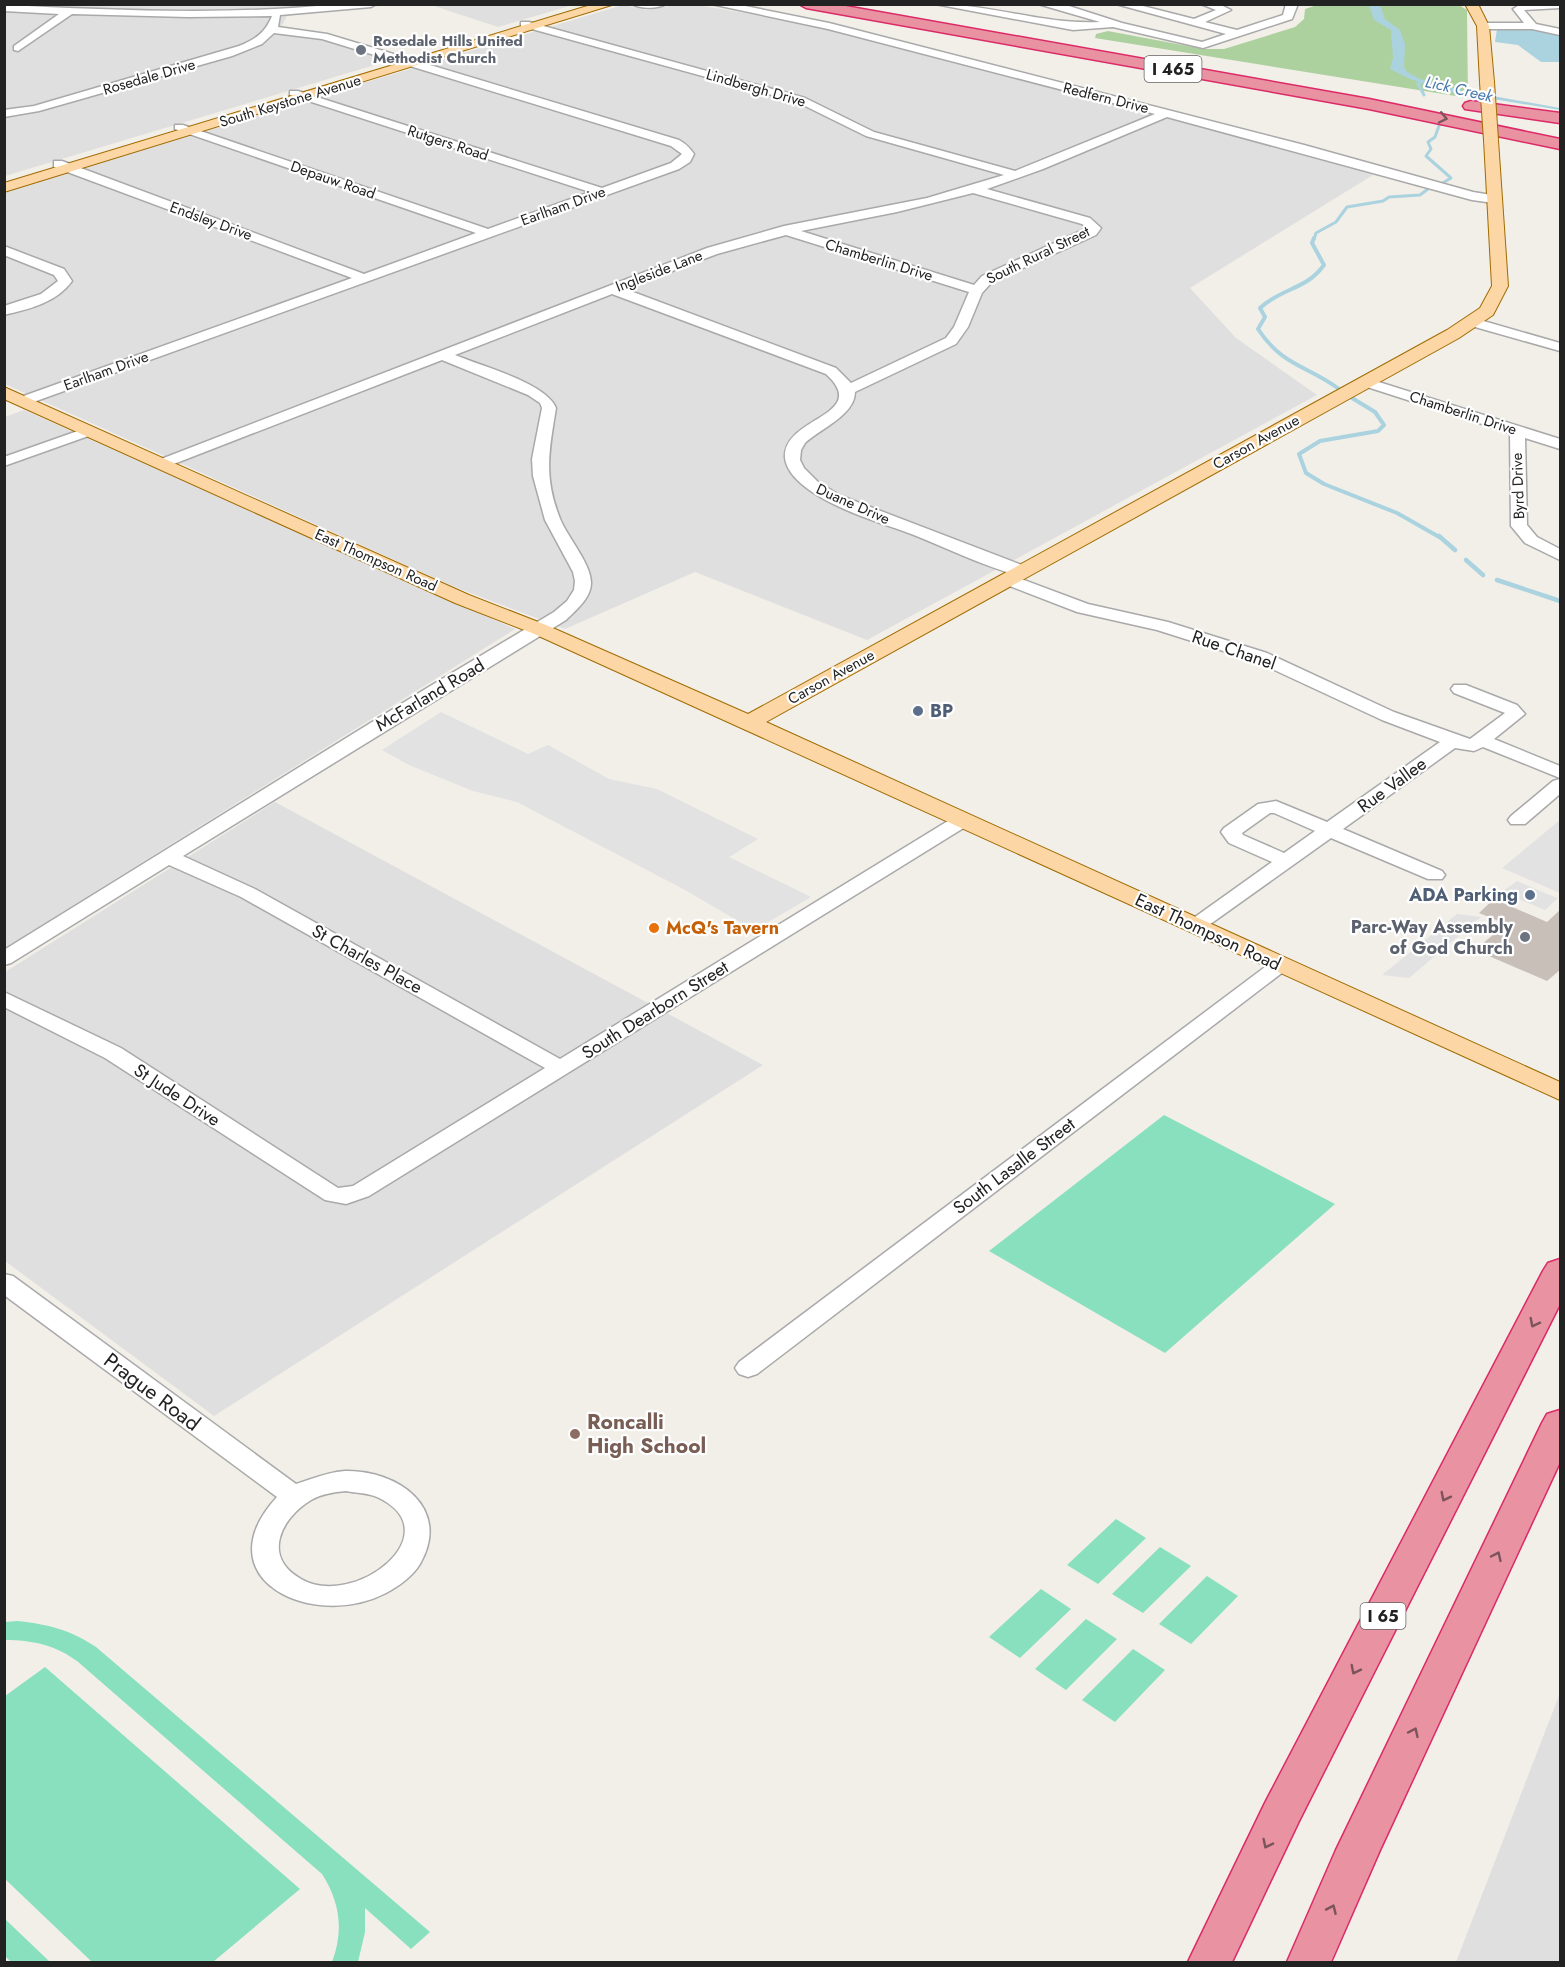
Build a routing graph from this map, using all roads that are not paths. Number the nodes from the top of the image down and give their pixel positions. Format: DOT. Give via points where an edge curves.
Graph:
graph roads {
  1 [pos="371,4"];
  2 [pos="588,4"];
  3 [pos="609,4"];
  4 [pos="637,4"];
  5 [pos="661,4"];
  6 [pos="716,4"];
  7 [pos="806,4"];
  8 [pos="854,4"];
  9 [pos="940,4"];
  10 [pos="1042,4"];
  11 [pos="1121,4"];
  12 [pos="1206,4"];
  13 [pos="1471,4"];
  14 [pos="1289,5"];
  15 [pos="1560,5"];
  16 [pos="4,8"];
  17 [pos="70,11"];
  18 [pos="276,14"];
  19 [pos="1194,23"];
  20 [pos="531,25"];
  21 [pos="1119,25"];
  22 [pos="1483,26"];
  23 [pos="1532,26"];
  24 [pos="273,30"];
  25 [pos="1560,32"];
  26 [pos="1240,34"];
  27 [pos="18,48"];
  28 [pos="407,62"];
  29 [pos="1349,88"];
  30 [pos="300,95"];
  31 [pos="1419,98"];
  32 [pos="1452,103"];
  33 [pos="1167,113"];
  34 [pos="4,114"];
  35 [pos="1560,118"];
  36 [pos="1560,124"];
  37 [pos="185,129"];
  38 [pos="1560,145"];
  39 [pos="63,166"];
  40 [pos="1016,175"];
  41 [pos="4,180"];
  42 [pos="4,188"];
  43 [pos="974,189"];
  44 [pos="602,192"];
  45 [pos="1494,199"];
  46 [pos="783,230"];
  47 [pos="487,233"];
  48 [pos="4,250"];
  49 [pos="364,278"];
  50 [pos="611,289"];
  51 [pos="975,290"];
  52 [pos="4,311"];
  53 [pos="1473,322"];
  54 [pos="1560,347"];
  55 [pos="442,355"];
  56 [pos="1366,382"];
  57 [pos="848,390"];
  58 [pos="4,392"];
  59 [pos="23,401"];
  60 [pos="1517,430"];
  61 [pos="89,431"];
  62 [pos="1560,444"];
  63 [pos="4,462"];
  64 [pos="161,464"];
  65 [pos="1560,555"];
  66 [pos="1014,575"];
  67 [pos="539,629"];
  68 [pos="1460,689"];
  69 [pos="749,723"];
  70 [pos="1481,740"];
  71 [pos="1453,741"];
  72 [pos="1560,773"];
  73 [pos="1560,785"];
  74 [pos="963,820"];
  75 [pos="1518,820"];
  76 [pos="1330,829"];
  77 [pos="169,857"];
  78 [pos="1286,861"];
  79 [pos="1435,875"];
  80 [pos="1195,926"];
  81 [pos="4,959"];
  82 [pos="1280,965"];
  83 [pos="4,998"];
  84 [pos="561,1068"];
  85 [pos="1560,1092"];
  86 [pos="346,1196"];
  87 [pos="1560,1271"];
  88 [pos="4,1282"];
  89 [pos="748,1368"];
  90 [pos="1560,1423"];
  91 [pos="302,1493"];
  92 [pos="1210,1962"];
  93 [pos="1309,1962"];
  1 -- 18 [label="street"];
  2 -- 20 [label="main road, South Keystone Avenue"];
  3 -- 20 [label="main road, South Keystone Avenue"];
  4 -- 5 [label="street"];
  6 -- 33 [label="street, Redfern Drive" via="829,26"];
  7 -- 38 [label="highway, I 465, one-way" via="1325,96"];
  8 -- 29 [label="highway, I 465"];
  9 -- 21 [label="street" via="1073,27"];
  10 -- 21 [label="street"];
  11 -- 19 [label="street"];
  12 -- 19 [label="street" via="1226,10"];
  13 -- 22 [label="main road, Carson Avenue"];
  14 -- 26 [label="street" via="1288,17"];
  15 -- 23 [label="street" via="1518,9"];
  16 -- 17 [label="street"];
  17 -- 18 [label="street" via="179,16"];
  17 -- 27 [label="street"];
  18 -- 24 [label="street"];
  19 -- 26 [label="street"];
  20 -- 28 [label="main road, South Keystone Avenue"];
  20 -- 40 [label="street, Lindbergh Drive" via="792,97 870,134"];
  21 -- 26 [label="street" via="1203,45"];
  22 -- 23 [label="street"];
  22 -- 45 [label="main road, Carson Avenue, bridge"];
  23 -- 25 [label="street"];
  24 -- 28 [label="street, Earlham Drive" via="323,36"];
  24 -- 34 [label="street, Rosedale Drive" via="228,54 35,109"];
  28 -- 30 [label="main road, South Keystone Avenue"];
  28 -- 44 [label="street, Earlham Drive" via="675,143 688,151 681,163"];
  29 -- 31 [label="highway"];
  29 -- 36 [label="highway, I 465"];
  30 -- 37 [label="main road, South Keystone Avenue"];
  30 -- 44 [label="street, Rutgers Road"];
  32 -- 35 [label="highway"];
  33 -- 40 [label="street, Ingleside Lane"];
  33 -- 45 [label="street, Redfern Drive"];
  37 -- 39 [label="main road, South Keystone Avenue"];
  37 -- 47 [label="street, Depauw Road"];
  39 -- 41 [label="main road, South Keystone Avenue"];
  39 -- 42 [label="main road, South Keystone Avenue"];
  39 -- 49 [label="street, Endsley Drive"];
  40 -- 43 [label="street, Ingleside Lane"];
  43 -- 46 [label="street, Ingleside Lane"];
  43 -- 51 [label="street, South Rural Street" via="1086,221 1094,227 998,273"];
  44 -- 47 [label="street, Earlham Drive"];
  45 -- 53 [label="main road, Carson Avenue" via="1500,286 1487,311"];
  46 -- 50 [label="street, Ingleside Lane" via="712,251"];
  46 -- 51 [label="street, Chamberlin Drive"];
  47 -- 49 [label="street, Earlham Drive"];
  48 -- 52 [label="street" via="59,272 65,281 50,295"];
  49 -- 59 [label="street, Earlham Drive"];
  50 -- 55 [label="street, Ingleside Lane"];
  50 -- 57 [label="street" via="817,364 839,376"];
  51 -- 57 [label="street, South Rural Street" via="959,332 951,341"];
  53 -- 54 [label="street"];
  53 -- 56 [label="main road, Carson Avenue"];
  55 -- 64 [label="street, Ingleside Lane"];
  55 -- 67 [label="street, McFarland Road" via="533,392 549,408 541,476 553,520 583,581 573,604"];
  56 -- 60 [label="street, Chamberlin Drive"];
  56 -- 66 [label="main road, Carson Avenue"];
  57 -- 66 [label="street, Duane Drive" via="841,410 796,443 793,463 805,481 833,498"];
  58 -- 59 [label="main road, East Thompson Road"];
  59 -- 61 [label="main road, East Thompson Road"];
  60 -- 62 [label="street, Chamberlin Drive"];
  60 -- 65 [label="street, Byrd Drive" via="1519,526 1531,540"];
  61 -- 63 [label="street"];
  61 -- 64 [label="main road, East Thompson Road"];
  64 -- 67 [label="main road, East Thompson Road" via="462,599"];
  66 -- 69 [label="main road, Carson Avenue"];
  66 -- 71 [label="street, Rue Chanel" via="1083,608 1162,626 1261,657 1388,716"];
  67 -- 69 [label="main road, East Thompson Road"];
  67 -- 77 [label="street, McFarland Road"];
  68 -- 70 [label="street" via="1516,714"];
  69 -- 74 [label="main road, East Thompson Road"];
  70 -- 71 [label="street" via="1474,745"];
  70 -- 72 [label="street"];
  71 -- 76 [label="street, Rue Vallee"];
  73 -- 75 [label="street"];
  74 -- 80 [label="main road, East Thompson Road"];
  74 -- 84 [label="street, South Dearborn Street"];
  76 -- 78 [label="street, Rue Vallee"];
  76 -- 78 [label="street, Rue Vallee" via="1272,807 1231,832 1236,839"];
  76 -- 79 [label="street, Rue Vallee"];
  77 -- 81 [label="street, McFarland Road"];
  77 -- 84 [label="street, St Charles Place" via="248,892"];
  78 -- 80 [label="street, Rue Vallee"];
  80 -- 82 [label="main road, East Thompson Road"];
  82 -- 85 [label="main road, East Thompson Road"];
  82 -- 89 [label="street, South Lasalle Street"];
  83 -- 86 [label="street, St Jude Drive" via="113,1053 333,1195"];
  84 -- 86 [label="street, South Dearborn Street" via="361,1191"];
  87 -- 92 [label="highway, I 65, one-way" via="1280,1816"];
  88 -- 91 [label="street, Prague Road" via="252,1467 291,1494"];
  93 -- 90 [label="highway, one-way"];
  91 -- 91 [label="street" via="273,1518 264,1549 269,1567 300,1592 323,1597 348,1596 372,1589 393,1577 417,1546 419,1528 415,1512 404,1498 387,1488 345,1481 323,1484"];
}
